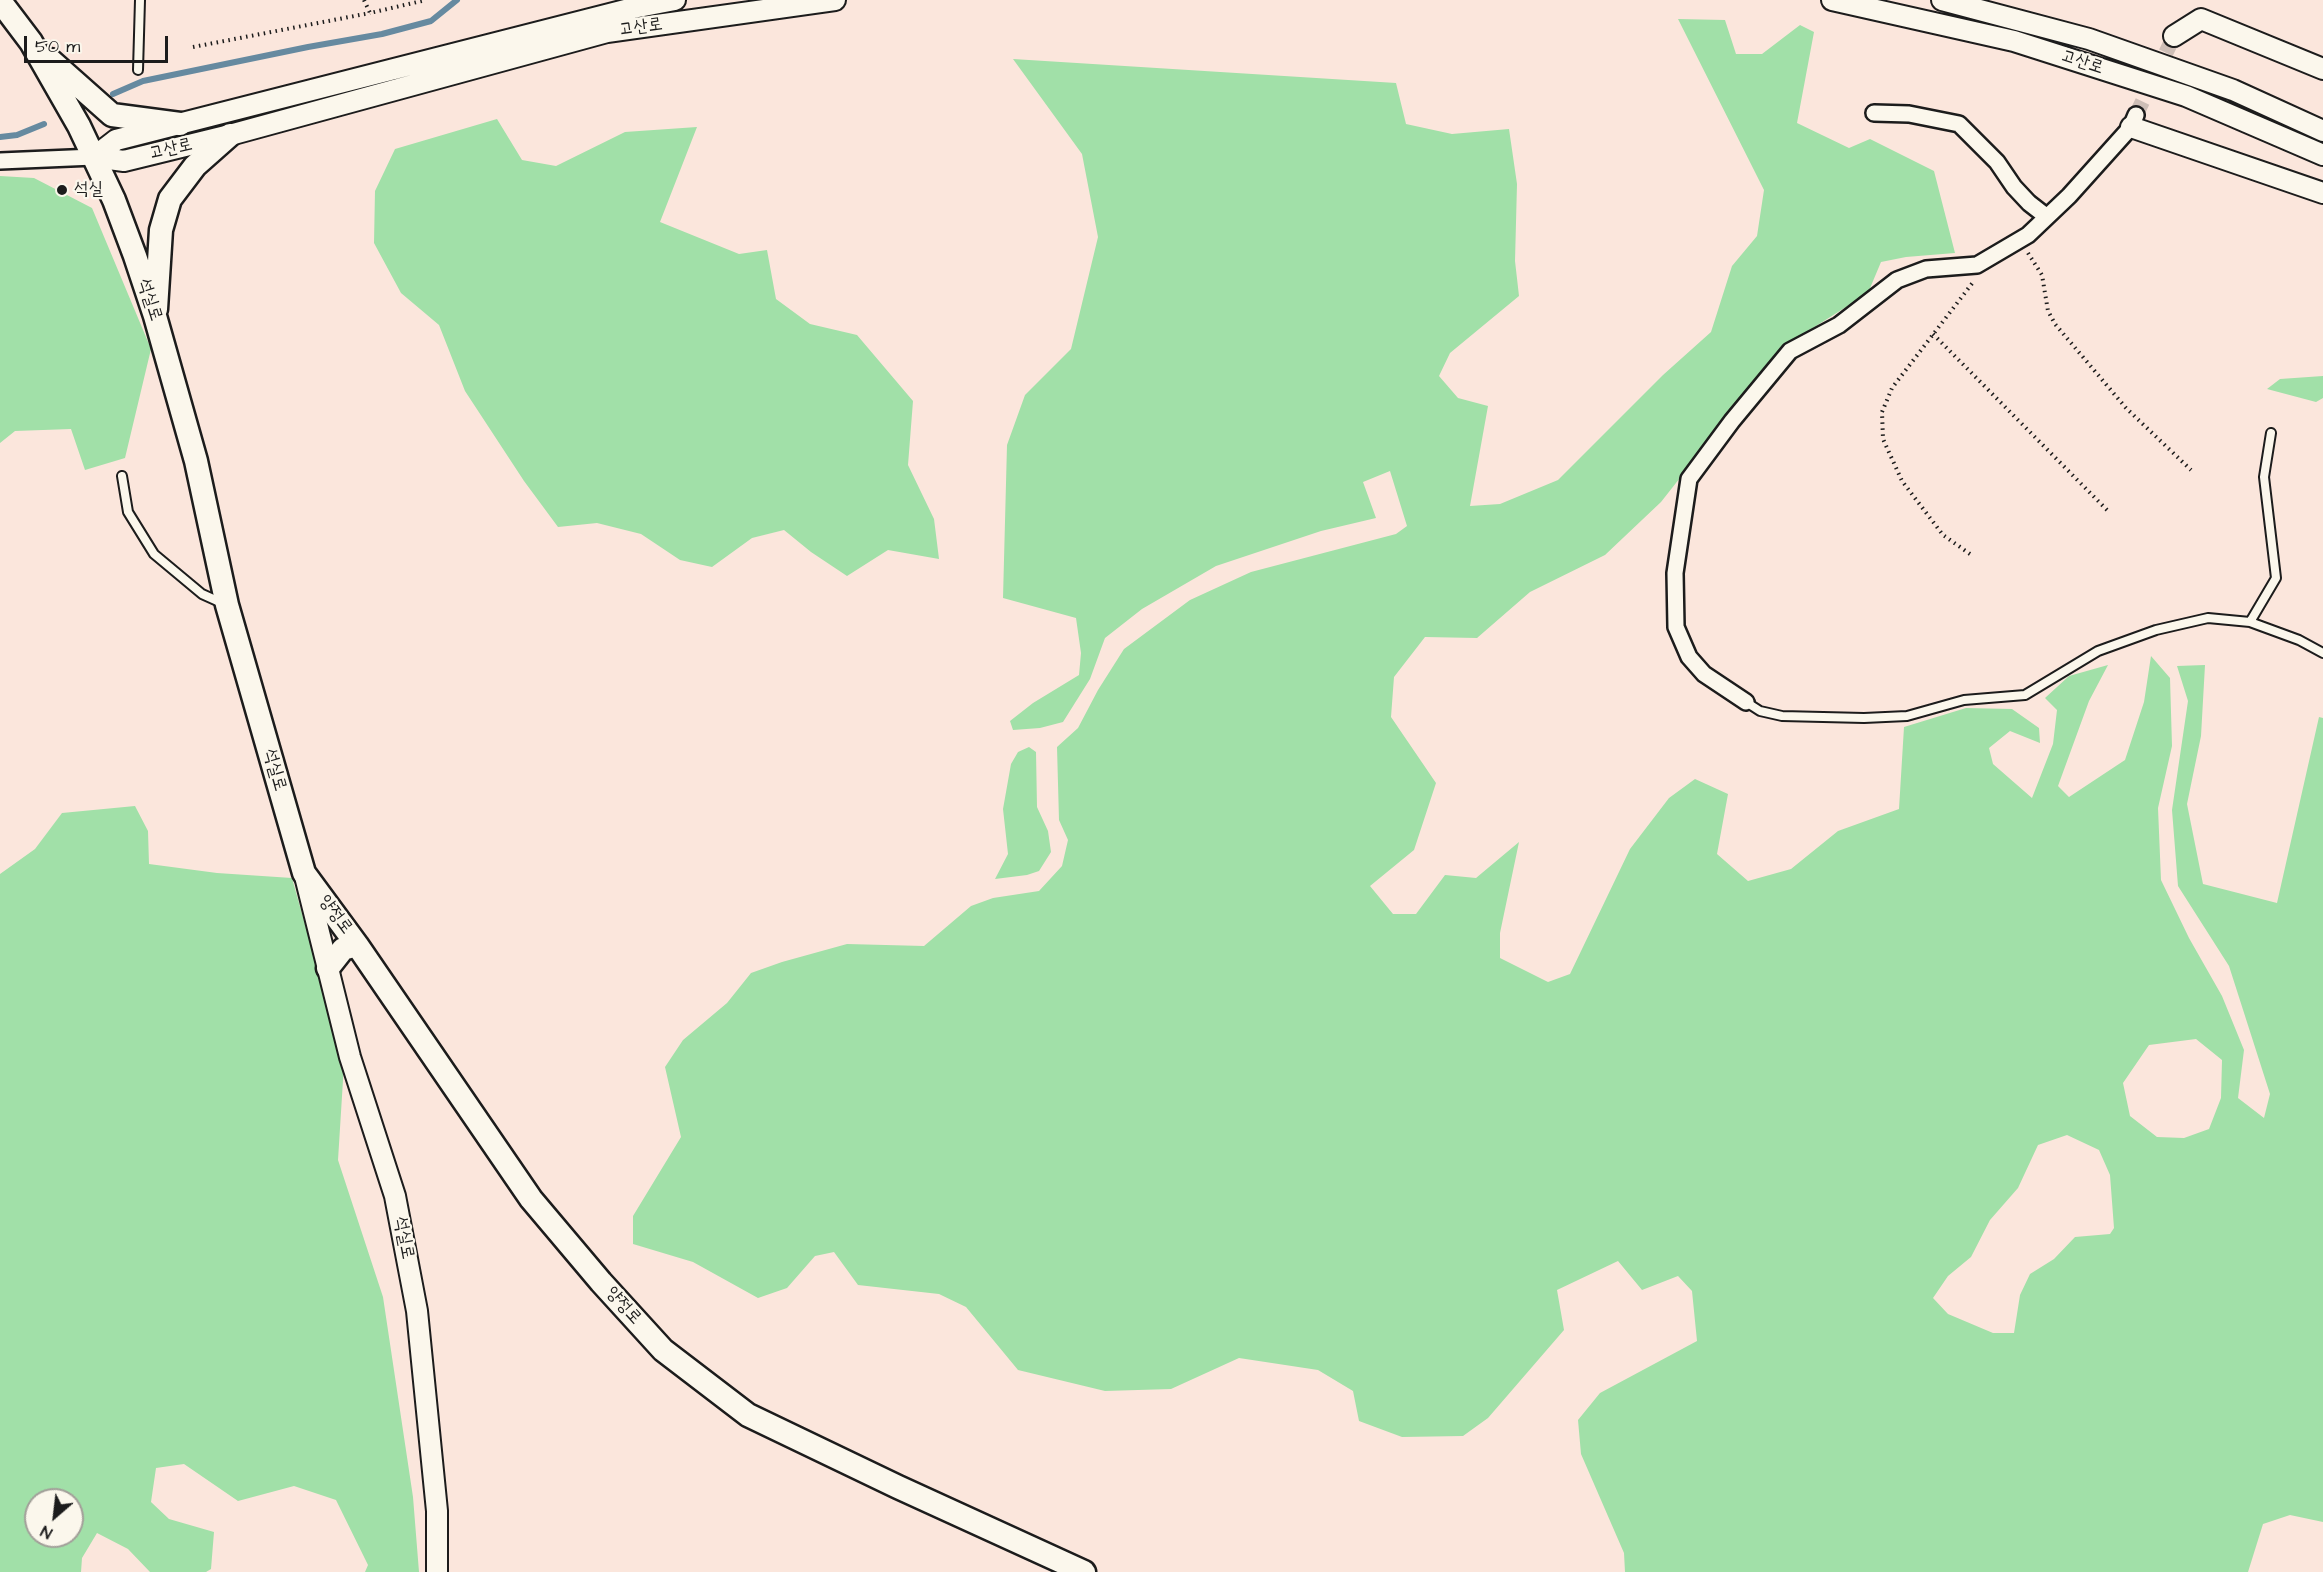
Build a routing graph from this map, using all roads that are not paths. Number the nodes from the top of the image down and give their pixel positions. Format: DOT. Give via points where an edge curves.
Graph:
graph roads {
  1 [pos="140,0"];
  2 [pos="675,0"];
  3 [pos="835,0"];
  4 [pos="1832,0"];
  5 [pos="1942,0"];
  6 [pos="0,1"];
  7 [pos="2174,36"];
  8 [pos="31,42"];
  9 [pos="2323,69"];
  10 [pos="138,70"];
  11 [pos="1874,113"];
  12 [pos="2134,121"];
  13 [pos="180,124"];
  14 [pos="2323,131"];
  15 [pos="230,135"];
  16 [pos="2323,155"];
  17 [pos="94,157"];
  18 [pos="0,161"];
  19 [pos="2323,193"];
  20 [pos="2047,218"];
  21 [pos="155,316"];
  22 [pos="2271,434"];
  23 [pos="122,476"];
  24 [pos="227,605"];
  25 [pos="2250,622"];
  26 [pos="2323,653"];
  27 [pos="1746,702"];
  28 [pos="304,873"];
  29 [pos="357,945"];
  30 [pos="328,968"];
  31 [pos="437,1572"];
  32 [pos="1084,1572"];
  1 -- 10 [label="lane"];
  2 -- 13 [label="street, 고산로"];
  3 -- 15 [label="street, 고산로" via="607,33"];
  4 -- 16 [label="street, 고산로" via="2014,41 2186,96"];
  5 -- 14 [label="street, 고산로" via="2089,39 2233,90"];
  6 -- 8 [label="main road, 석실로"];
  7 -- 9 [label="street" via="2200,19"];
  8 -- 13 [label="main road" via="112,115"];
  8 -- 17 [label="main road, 석실로"];
  11 -- 20 [label="street" via="1909,114 1959,124 1997,162 2013,187"];
  12 -- 19 [label="street"];
  12 -- 20 [label="street"];
  13 -- 17 [label="street, 고산로" via="116,140"];
  15 -- 17 [label="street, 고산로" via="124,161"];
  15 -- 21 [label="main road" via="195,166 170,199 161,230"];
  17 -- 18 [label="street"];
  17 -- 21 [label="main road, 석실로" via="114,200"];
  20 -- 27 [label="street" via="2028,236 1977,265 1926,269 1897,280 1839,325 1790,351 1689,479 1675,573 1676,627 1689,657 1704,674"];
  21 -- 24 [label="main road, 석실로" via="196,461"];
  22 -- 25 [label="lane" via="2264,477 2276,578"];
  23 -- 24 [label="lane" via="128,512 154,554 202,594"];
  24 -- 28 [label="main road, 석실로"];
  25 -- 26 [label="lane"];
  25 -- 27 [label="lane" via="2208,618 2156,630 2098,651 2025,695 1964,700 1907,716 1782,716 1760,711"];
  28 -- 29 [label="main road, 양정로"];
  28 -- 30 [label="street, 석실로"];
  29 -- 30 [label="main road" via="343,949"];
  29 -- 32 [label="main road, 양정로" via="531,1199 663,1350 748,1415"];
  30 -- 31 [label="street, 석실로" via="350,1057 395,1196 417,1311 437,1511"];
}
